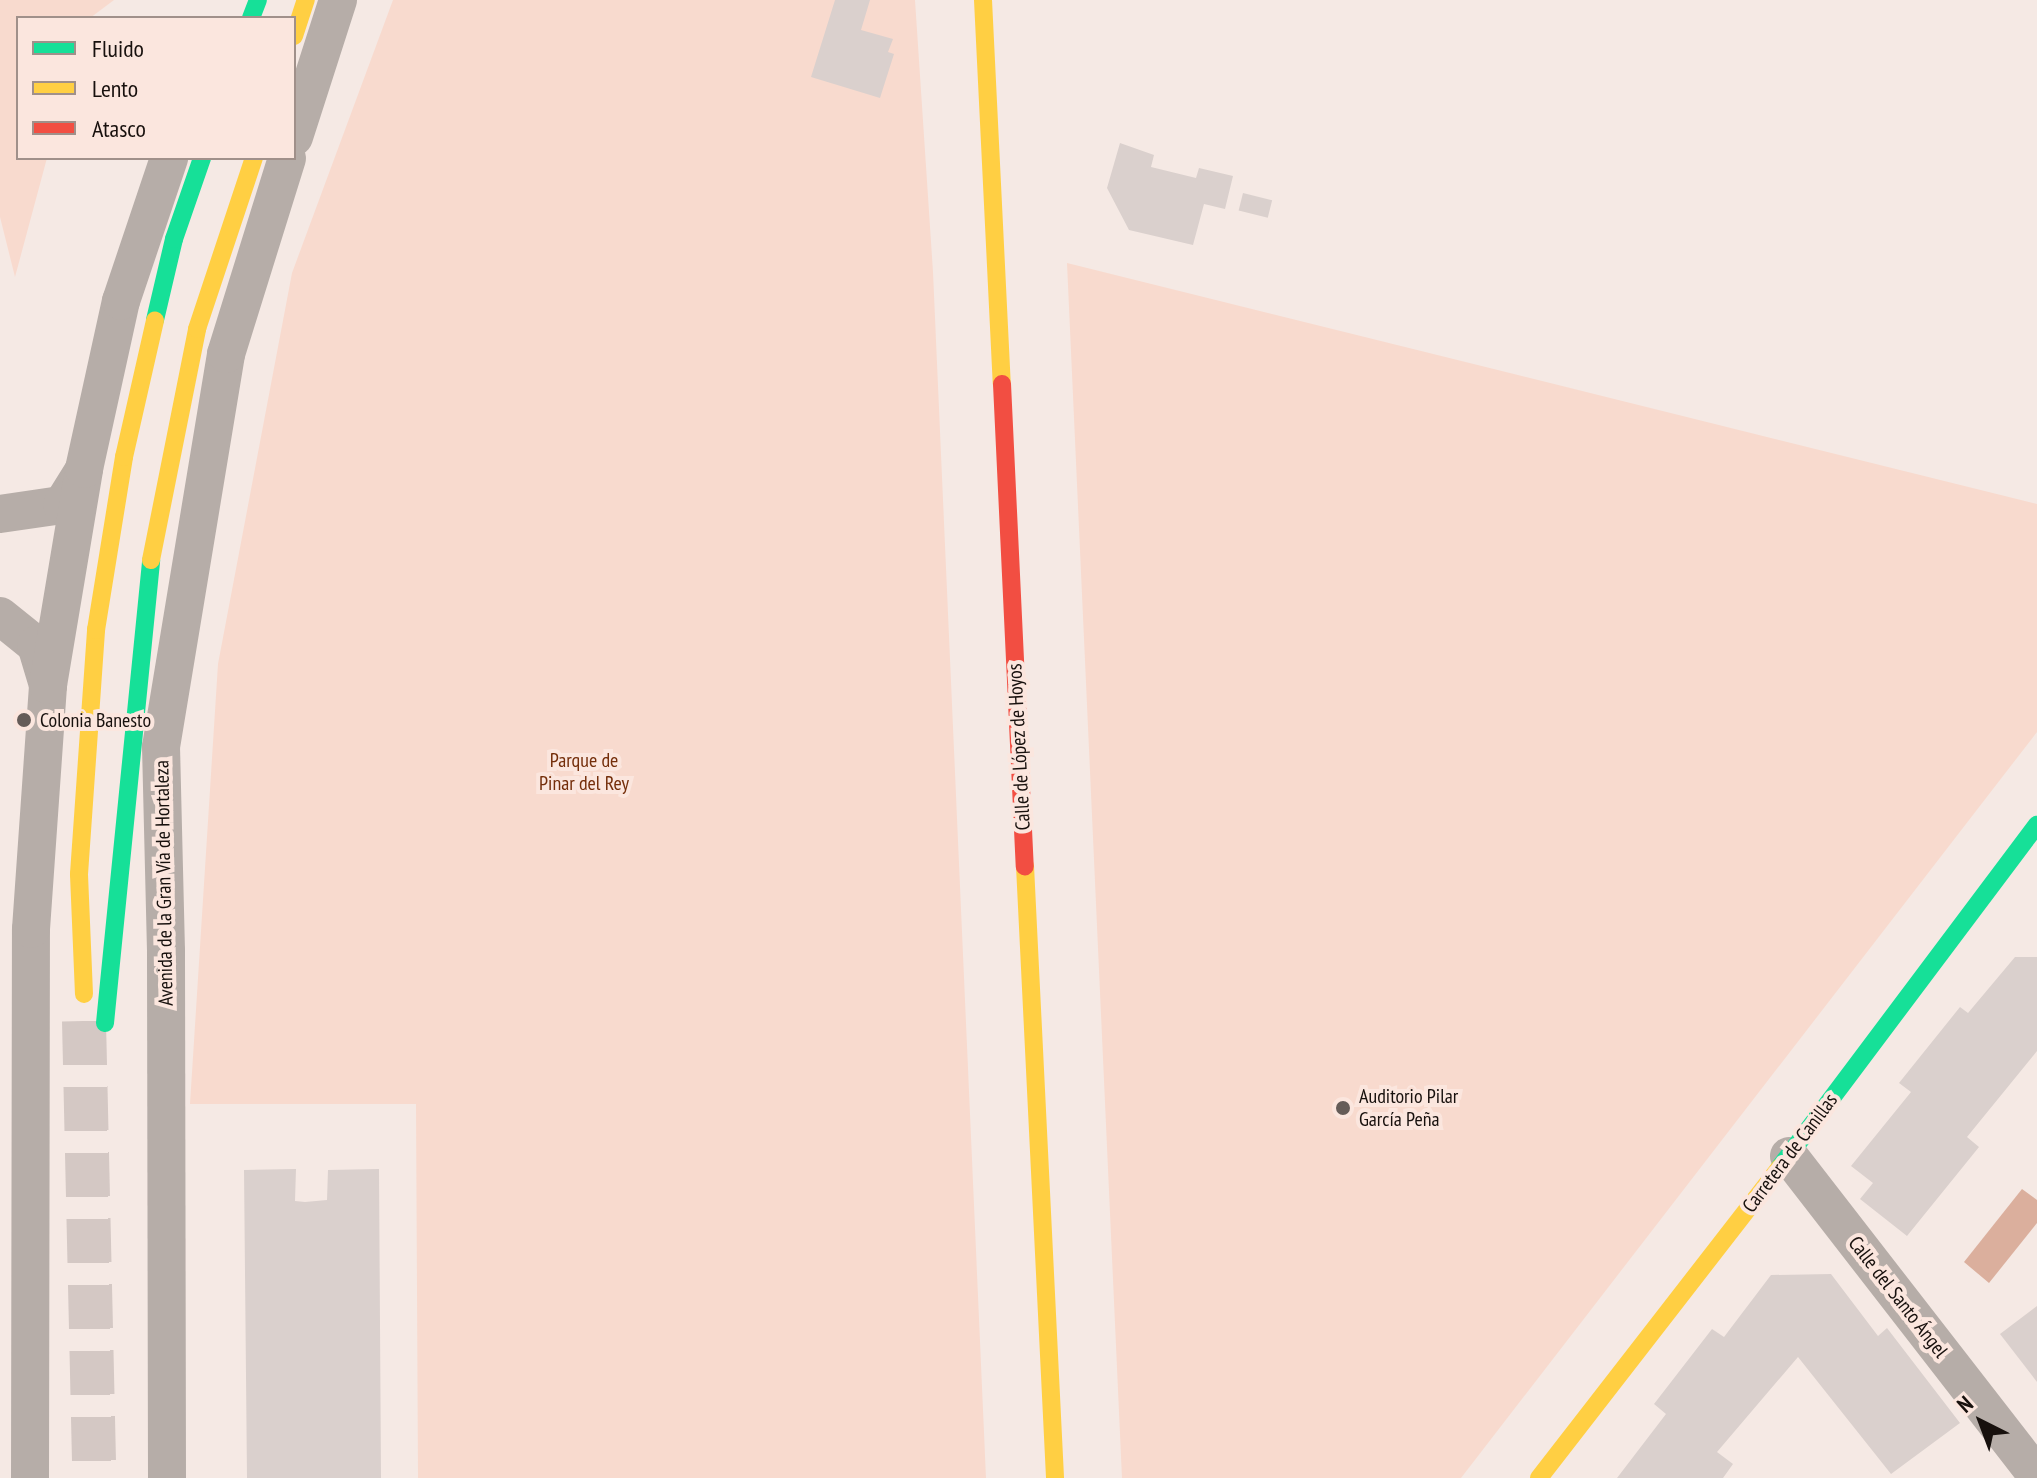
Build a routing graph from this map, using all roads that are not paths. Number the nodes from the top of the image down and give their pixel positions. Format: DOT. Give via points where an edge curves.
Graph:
graph roads {
  1 [pos="306,0"];
  2 [pos="338,0"];
  3 [pos="983,5"];
  4 [pos="296,30"];
  5 [pos="296,131"];
  6 [pos="168,160"];
  7 [pos="201,160"];
  8 [pos="253,160"];
  9 [pos="286,160"];
  10 [pos="84,469"];
  11 [pos="0,514"];
  12 [pos="0,616"];
  13 [pos="48,685"];
  14 [pos="2036,828"];
  15 [pos="84,1006"];
  16 [pos="105,1023"];
  17 [pos="1789,1156"];
  18 [pos="2037,1476"];
  19 [pos="30,1478"];
  20 [pos="167,1478"];
  21 [pos="1055,1478"];
  22 [pos="1539,1478"];
  1 -- 4 [label="street"];
  2 -- 5 [label="street"];
  3 -- 21 [label="street, Calle de López de Hoyos"];
  6 -- 10 [label="street" via="121,301"];
  7 -- 15 [label="street" via="174,239 124,457 96,630 79,874"];
  8 -- 16 [label="street, Avenida de la Gran Vía de Hortaleza" via="197,329 147,581"];
  9 -- 20 [label="street, Avenida de la Gran Vía de Hortaleza" via="226,354 161,747"];
  10 -- 11 [label="street" via="62,505"];
  10 -- 13 [label="street"];
  12 -- 13 [label="street" via="36,645"];
  13 -- 19 [label="street" via="31,929"];
  14 -- 17 [label="street, Carretera de Canillas"];
  17 -- 18 [label="street, Calle del Santo Ángel"];
  17 -- 22 [label="street, Carretera de Canillas"];
}
